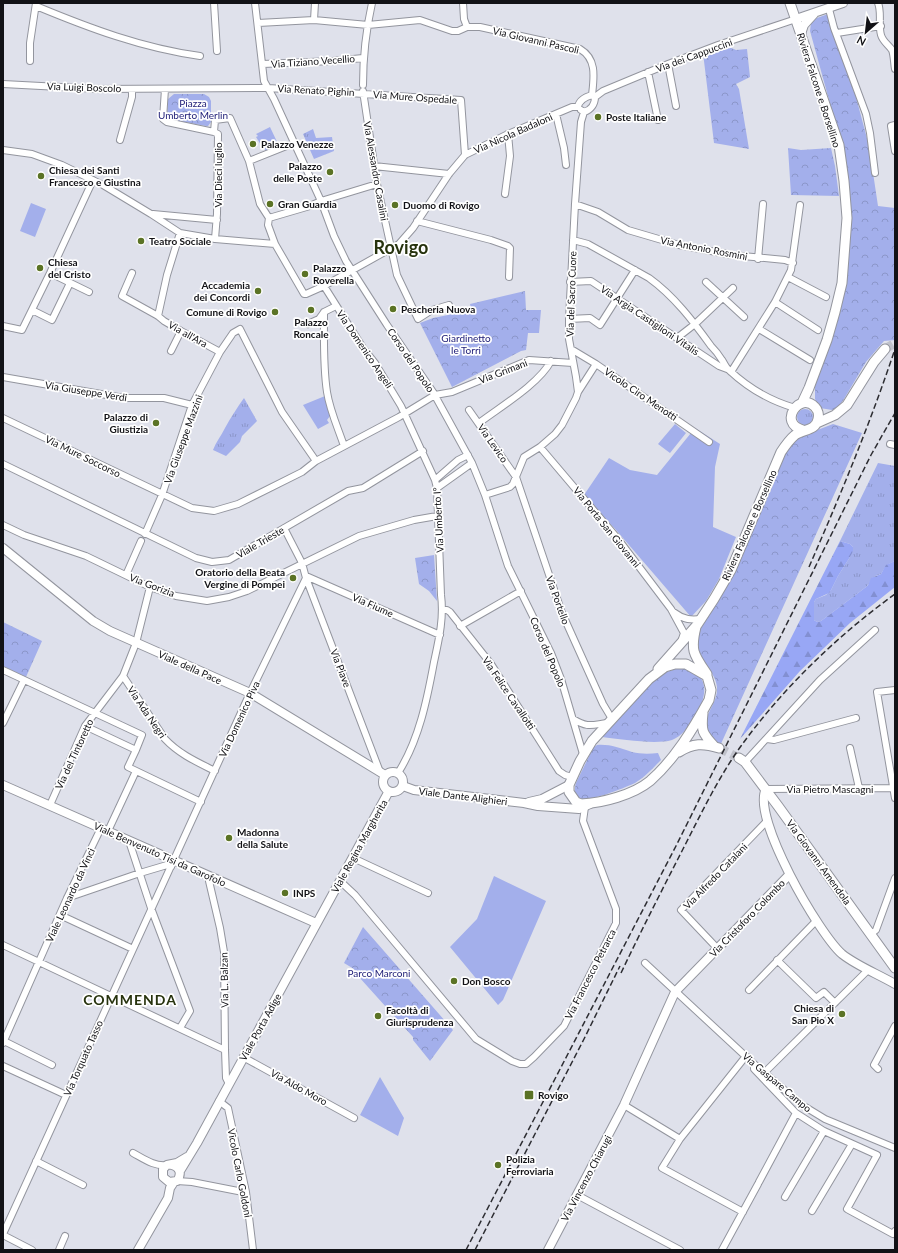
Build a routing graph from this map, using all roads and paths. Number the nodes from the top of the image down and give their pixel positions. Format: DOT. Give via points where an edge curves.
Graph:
graph roads {
  1 [pos="214,3"];
  2 [pos="256,3"];
  3 [pos="314,3"];
  4 [pos="372,3"];
  5 [pos="463,3"];
  6 [pos="843,3"];
  7 [pos="878,3"];
  8 [pos="36,4"];
  9 [pos="791,5"];
  10 [pos="829,9"];
  11 [pos="814,14"];
  12 [pos="796,19"];
  13 [pos="314,20"];
  14 [pos="258,23"];
  15 [pos="368,24"];
  16 [pos="881,26"];
  17 [pos="467,27"];
  18 [pos="837,33"];
  19 [pos="801,34"];
  20 [pos="217,51"];
  21 [pos="200,56"];
  22 [pos="363,58"];
  23 [pos="30,61"];
  24 [pos="263,64"];
  25 [pos="668,64"];
  26 [pos="895,69"];
  27 [pos="648,72"];
  28 [pos="3,84"];
  29 [pos="268,88"];
  30 [pos="132,89"];
  31 [pos="165,89"];
  32 [pos="363,90"];
  33 [pos="593,96"];
  34 [pos="676,106"];
  35 [pos="578,107"];
  36 [pos="584,112"];
  37 [pos="556,114"];
  38 [pos="658,120"];
  39 [pos="895,125"];
  40 [pos="214,132"];
  41 [pos="508,134"];
  42 [pos="120,140"];
  43 [pos="294,143"];
  44 [pos="3,150"];
  45 [pos="895,151"];
  46 [pos="465,155"];
  47 [pos="249,161"];
  48 [pos="566,165"];
  49 [pos="374,166"];
  50 [pos="874,173"];
  51 [pos="449,174"];
  52 [pos="93,180"];
  53 [pos="377,184"];
  54 [pos="505,194"];
  55 [pos="321,201"];
  56 [pos="575,204"];
  57 [pos="764,204"];
  58 [pos="800,205"];
  59 [pos="151,214"];
  60 [pos="269,218"];
  61 [pos="217,220"];
  62 [pos="417,221"];
  63 [pos="180,233"];
  64 [pos="215,239"];
  65 [pos="573,240"];
  66 [pos="275,244"];
  67 [pos="391,249"];
  68 [pos="758,259"];
  69 [pos="793,263"];
  70 [pos="351,270"];
  71 [pos="635,270"];
  72 [pos="50,273"];
  73 [pos="132,273"];
  74 [pos="788,277"];
  75 [pos="509,278"];
  76 [pos="570,282"];
  77 [pos="706,282"];
  78 [pos="70,283"];
  79 [pos="324,286"];
  80 [pos="733,288"];
  81 [pos="89,292"];
  82 [pos="826,297"];
  83 [pos="617,298"];
  84 [pos="723,299"];
  85 [pos="775,302"];
  86 [pos="449,305"];
  87 [pos="336,306"];
  88 [pos="32,310"];
  89 [pos="324,312"];
  90 [pos="158,316"];
  91 [pos="744,318"];
  92 [pos="569,319"];
  93 [pos="308,324"];
  94 [pos="695,324"];
  95 [pos="3,326"];
  96 [pos="759,329"];
  97 [pos="818,330"];
  98 [pos="181,331"];
  99 [pos="677,338"];
  100 [pos="571,349"];
  101 [pos="885,349"];
  102 [pos="171,351"];
  103 [pos="220,352"];
  104 [pos="810,360"];
  105 [pos="551,361"];
  106 [pos="573,363"];
  107 [pos="596,364"];
  108 [pos="729,371"];
  109 [pos="3,377"];
  110 [pos="810,388"];
  111 [pos="578,392"];
  112 [pos="435,395"];
  113 [pos="192,405"];
  114 [pos="815,408"];
  115 [pos="469,410"];
  116 [pos="842,410"];
  117 [pos="795,412"];
  118 [pos="405,413"];
  119 [pos="3,418"];
  120 [pos="479,423"];
  121 [pos="817,423"];
  122 [pos="803,430"];
  123 [pos="710,442"];
  124 [pos="787,444"];
  125 [pos="344,446"];
  126 [pos="540,447"];
  127 [pos="423,451"];
  128 [pos="468,455"];
  129 [pos="316,461"];
  130 [pos="472,463"];
  131 [pos="3,464"];
  132 [pos="302,472"];
  133 [pos="516,477"];
  134 [pos="435,480"];
  135 [pos="438,488"];
  136 [pos="485,494"];
  137 [pos="162,495"];
  138 [pos="437,516"];
  139 [pos="3,525"];
  140 [pos="284,528"];
  141 [pos="145,534"];
  142 [pos="141,541"];
  143 [pos="3,548"];
  144 [pos="302,563"];
  145 [pos="126,575"];
  146 [pos="306,578"];
  147 [pos="150,587"];
  148 [pos="521,591"];
  149 [pos="671,609"];
  150 [pos="443,610"];
  151 [pos="699,622"];
  152 [pos="460,626"];
  153 [pos="875,630"];
  154 [pos="440,635"];
  155 [pos="136,643"];
  156 [pos="680,643"];
  157 [pos="3,670"];
  158 [pos="123,676"];
  159 [pos="707,676"];
  160 [pos="649,679"];
  161 [pos="24,680"];
  162 [pos="895,690"];
  163 [pos="250,693"];
  164 [pos="703,711"];
  165 [pos="94,713"];
  166 [pos="856,718"];
  167 [pos="573,719"];
  168 [pos="610,721"];
  169 [pos="3,724"];
  170 [pos="85,726"];
  171 [pos="767,739"];
  172 [pos="850,748"];
  173 [pos="136,750"];
  174 [pos="583,754"];
  175 [pos="676,754"];
  176 [pos="742,760"];
  177 [pos="136,771"];
  178 [pos="215,771"];
  179 [pos="383,773"];
  180 [pos="398,773"];
  181 [pos="570,781"];
  182 [pos="3,785"];
  183 [pos="403,786"];
  184 [pos="859,788"];
  185 [pos="894,788"];
  186 [pos="766,789"];
  187 [pos="389,791"];
  188 [pos="895,798"];
  189 [pos="201,802"];
  190 [pos="524,803"];
  191 [pos="50,805"];
  192 [pos="587,805"];
  193 [pos="767,821"];
  194 [pos="105,830"];
  195 [pos="129,840"];
  196 [pos="353,858"];
  197 [pos="173,864"];
  198 [pos="140,873"];
  199 [pos="789,875"];
  200 [pos="211,877"];
  201 [pos="895,878"];
  202 [pos="340,881"];
  203 [pos="894,888"];
  204 [pos="428,893"];
  205 [pos="67,898"];
  206 [pos="329,900"];
  207 [pos="151,908"];
  208 [pos="60,915"];
  209 [pos="816,921"];
  210 [pos="316,923"];
  211 [pos="871,934"];
  212 [pos="3,945"];
  213 [pos="717,948"];
  214 [pos="133,949"];
  215 [pos="777,960"];
  216 [pos="39,961"];
  217 [pos="645,963"];
  218 [pos="895,968"];
  219 [pos="868,970"];
  220 [pos="895,984"];
  221 [pos="749,990"];
  222 [pos="675,992"];
  223 [pos="112,995"];
  224 [pos="835,1003"];
  225 [pos="895,1026"];
  226 [pos="180,1028"];
  227 [pos="4,1042"];
  228 [pos="225,1050"];
  229 [pos="243,1056"];
  230 [pos="746,1056"];
  231 [pos="754,1064"];
  232 [pos="52,1065"];
  233 [pos="3,1066"];
  234 [pos="878,1069"];
  235 [pos="765,1072"];
  236 [pos="229,1084"];
  237 [pos="66,1095"];
  238 [pos="219,1101"];
  239 [pos="624,1105"];
  240 [pos="796,1113"];
  241 [pos="354,1118"];
  242 [pos="824,1131"];
  243 [pos="680,1140"];
  244 [pos="852,1144"];
  245 [pos="895,1148"];
  246 [pos="133,1153"];
  247 [pos="191,1154"];
  248 [pos="36,1161"];
  249 [pos="153,1164"];
  250 [pos="170,1165"];
  251 [pos="163,1177"];
  252 [pos="178,1177"];
  253 [pos="83,1185"];
  254 [pos="243,1192"];
  255 [pos="577,1195"];
  256 [pos="786,1197"];
  257 [pos="164,1202"];
  258 [pos="812,1211"];
  259 [pos="743,1212"];
  260 [pos="5,1224"];
  261 [pos="895,1231"];
  262 [pos="3,1235"];
  263 [pos="66,1236"];
  264 [pos="32,1250"];
  265 [pos="59,1250"];
  266 [pos="138,1250"];
  267 [pos="253,1250"];
  268 [pos="548,1250"];
  269 [pos="680,1250"];
  270 [pos="722,1250"];
  1 -- 20 [label="street"];
  2 -- 14 [label="street, Corso del Popolo"];
  3 -- 13 [label="street"];
  4 -- 15 [label="street, Via Alessandro Casalini"];
  5 -- 17 [label="street"];
  6 -- 10 [label="street"];
  7 -- 16 [label="street"];
  8 -- 21 [label="street" via="108,35 174,53"];
  8 -- 23 [label="street"];
  9 -- 11 [label="street" via="799,11"];
  9 -- 12 [label="main road, Riviera Falcone e Borsellino"];
  10 -- 11 [label="street"];
  10 -- 18 [label="street"];
  11 -- 12 [label="street"];
  11 -- 19 [label="street" via="804,25"];
  12 -- 19 [label="main road, Riviera Falcone e Borsellino"];
  12 -- 25 [label="street, Via dei Cappuccini"];
  13 -- 14 [label="street, Via Giovanni Pascoli"];
  13 -- 15 [label="street, Via Giovanni Pascoli"];
  14 -- 24 [label="street, Corso del Popolo"];
  15 -- 17 [label="street, Via Giovanni Pascoli" via="420,20 452,32"];
  15 -- 22 [label="street, Via Alessandro Casalini"];
  16 -- 18 [label="street"];
  16 -- 26 [label="street" via="882,38 892,51"];
  17 -- 33 [label="street, Via Giovanni Pascoli" via="480,27 580,49 587,53 594,66"];
  18 -- 50 [label="street" via="866,114"];
  19 -- 110 [label="main road, Riviera Falcone e Borsellino" via="839,145 847,218 842,283 827,340"];
  22 -- 24 [label="street, Via Tiziano Vecellio"];
  22 -- 32 [label="street, Via Alessandro Casalini"];
  24 -- 29 [label="street, Corso del Popolo" via="264,81"];
  25 -- 27 [label="street, Via dei Cappuccini"];
  25 -- 34 [label="street"];
  27 -- 33 [label="street, Via dei Cappuccini"];
  27 -- 38 [label="street"];
  28 -- 30 [label="street, Via Luigi Boscolo"];
  29 -- 31 [label="street, Via Renato Pighin"];
  29 -- 32 [label="street, Via Renato Pighin"];
  29 -- 43 [label="street, Corso del Popolo"];
  30 -- 31 [label="street, Via Luigi Boscolo"];
  30 -- 42 [label="street"];
  31 -- 40 [label="street" via="163,119"];
  32 -- 46 [label="street, Via Mure Ospedale" via="461,100"];
  32 -- 49 [label="street, Via Alessandro Casalini"];
  33 -- 35 [label="street" via="581,100"];
  33 -- 36 [label="street" via="595,102 589,111"];
  35 -- 36 [label="street"];
  35 -- 37 [label="street, Via Nicola Badaloni"];
  36 -- 56 [label="street, Via del Sacro Cuore" via="581,122"];
  37 -- 41 [label="street, Via Nicola Badaloni"];
  37 -- 48 [label="street"];
  39 -- 45 [label="street" via="891,126"];
  40 -- 47 [label="street" via="215,120 230,118"];
  40 -- 61 [label="street, Via Dieci luglio" via="218,134"];
  41 -- 46 [label="street, Via Nicola Badaloni"];
  41 -- 54 [label="street" via="510,156"];
  43 -- 47 [label="street"];
  43 -- 55 [label="street, Corso del Popolo"];
  44 -- 52 [label="street" via="32,154"];
  46 -- 51 [label="street, Via Nicola Badaloni"];
  47 -- 60 [label="street" via="260,204"];
  49 -- 51 [label="street"];
  49 -- 53 [label="street, Via Alessandro Casalini"];
  51 -- 62 [label="street, Via Nicola Badaloni"];
  52 -- 59 [label="street"];
  52 -- 72 [label="street"];
  53 -- 55 [label="street"];
  53 -- 67 [label="street, Via Alessandro Casalini"];
  55 -- 60 [label="street"];
  55 -- 70 [label="street, Corso del Popolo" via="334,236"];
  56 -- 65 [label="street, Via del Sacro Cuore"];
  56 -- 68 [label="street, Via Antonio Rosmini" via="598,212 633,231 679,245"];
  57 -- 68 [label="street"];
  58 -- 69 [label="street"];
  59 -- 61 [label="street"];
  59 -- 63 [label="street"];
  60 -- 66 [label="street" via="268,225"];
  61 -- 64 [label="street"];
  62 -- 67 [label="street, Via Nicola Badaloni" via="399,244"];
  62 -- 75 [label="street" via="508,246"];
  63 -- 64 [label="street"];
  63 -- 90 [label="street"];
  64 -- 66 [label="street"];
  65 -- 71 [label="street" via="588,244"];
  65 -- 76 [label="street, Via del Sacro Cuore"];
  66 -- 79 [label="street, Via Nicola Badaloni" via="304,294"];
  67 -- 70 [label="street, Via Nicola Badaloni"];
  67 -- 86 [label="street, Via Alessandro Casalini" via="397,275 418,319 432,310"];
  68 -- 69 [label="street, Via Antonio Rosmini" via="785,260"];
  69 -- 74 [label="street"];
  70 -- 79 [label="street, Via Nicola Badaloni"];
  70 -- 112 [label="street, Corso del Popolo"];
  71 -- 83 [label="street"];
  71 -- 94 [label="street" via="667,292"];
  72 -- 78 [label="street"];
  72 -- 88 [label="street"];
  73 -- 90 [label="street, Via all'Ara" via="122,296"];
  74 -- 82 [label="street"];
  74 -- 85 [label="street"];
  76 -- 83 [label="street, Via Argia Castiglioni Vitalis" via="591,281"];
  76 -- 92 [label="street, Via del Sacro Cuore"];
  77 -- 84 [label="street"];
  78 -- 81 [label="street"];
  78 -- 88 [label="street" via="52,320"];
  79 -- 87 [label="street, Via Domenico Angeli"];
  80 -- 84 [label="street"];
  83 -- 92 [label="street" via="600,325 590,318"];
  83 -- 99 [label="street, Via Argia Castiglioni Vitalis"];
  84 -- 91 [label="street"];
  84 -- 94 [label="street"];
  85 -- 96 [label="street"];
  85 -- 97 [label="street"];
  87 -- 89 [label="street"];
  87 -- 118 [label="street, Via Domenico Angeli"];
  88 -- 95 [label="street" via="22,330"];
  89 -- 93 [label="street" via="319,319"];
  89 -- 125 [label="street" via="327,393"];
  90 -- 98 [label="street, Via all'Ara"];
  92 -- 100 [label="street, Via del Sacro Cuore"];
  94 -- 99 [label="street"];
  94 -- 108 [label="street"];
  96 -- 104 [label="street"];
  96 -- 108 [label="street"];
  98 -- 102 [label="street"];
  98 -- 103 [label="street, Via all'Ara"];
  99 -- 108 [label="street, Via Argia Castiglioni Vitalis"];
  100 -- 106 [label="street, Via del Sacro Cuore"];
  100 -- 107 [label="street, Vicolo Ciro Menotti"];
  101 -- 116 [label="main road"];
  103 -- 113 [label="street, Via Giuseppe Mazzini"];
  103 -- 129 [label="street, Via Giuseppe Mazzini" via="233,333 240,329 282,412"];
  105 -- 106 [label="street, Via Grimani"];
  105 -- 112 [label="street, Via Grimani" via="530,360 452,392"];
  105 -- 120 [label="street" via="537,379"];
  106 -- 111 [label="street, Via del Sacro Cuore"];
  107 -- 111 [label="street"];
  107 -- 123 [label="street, Vicolo Ciro Menotti"];
  108 -- 117 [label="street, Via Argia Castiglioni Vitalis"];
  109 -- 113 [label="street, Via Giuseppe Verdi" via="124,398 164,398"];
  110 -- 114 [label="main road"];
  110 -- 117 [label="main road, Riviera Falcone e Borsellino"];
  111 -- 126 [label="street" via="562,425"];
  112 -- 118 [label="street, Via Grimani"];
  112 -- 128 [label="street, Corso del Popolo"];
  113 -- 137 [label="street, Via Giuseppe Mazzini"];
  114 -- 116 [label="main road" via="829,413"];
  114 -- 117 [label="main road"];
  114 -- 121 [label="main road" via="819,417"];
  115 -- 120 [label="street, Via Levico"];
  116 -- 121 [label="main road"];
  117 -- 122 [label="main road" via="795,426"];
  117 -- 124 [label="main road, Riviera Falcone e Borsellino"];
  118 -- 125 [label="street, Via Grimani"];
  118 -- 127 [label="street, Via Umberto I°"];
  119 -- 137 [label="street, Via Mure Soccorso"];
  120 -- 133 [label="street, Via Levico"];
  121 -- 122 [label="main road" via="811,429"];
  122 -- 124 [label="main road"];
  124 -- 151 [label="main road, Riviera Falcone e Borsellino" via="781,452 731,570"];
  125 -- 129 [label="street, Via Grimani"];
  126 -- 133 [label="street" via="524,457"];
  126 -- 149 [label="street, Via Porta San Giovanni" via="618,539"];
  127 -- 134 [label="street, Via Umberto I°"];
  127 -- 140 [label="street, Viale Trieste" via="363,488 348,491"];
  128 -- 130 [label="street, Corso del Popolo"];
  128 -- 134 [label="street" via="458,460"];
  129 -- 132 [label="street, Via Grimani"];
  130 -- 135 [label="street"];
  130 -- 136 [label="street, Corso del Popolo"];
  131 -- 141 [label="street, Viale Trieste"];
  132 -- 137 [label="street, Via Mure Soccorso" via="238,504 214,511 192,508"];
  133 -- 136 [label="street" via="510,487"];
  133 -- 168 [label="street, Via Portello" via="562,613"];
  134 -- 135 [label="street, Via Umberto I°"];
  135 -- 138 [label="street, Via Umberto I°"];
  136 -- 148 [label="street, Corso del Popolo" via="508,566"];
  137 -- 141 [label="street, Via Giuseppe Mazzini"];
  138 -- 144 [label="street, Via Gorizia" via="359,536"];
  138 -- 150 [label="street, Via Umberto I°"];
  139 -- 145 [label="street, Via Gorizia" via="86,556"];
  140 -- 141 [label="street, Viale Trieste" via="229,560 212,562 196,558"];
  140 -- 144 [label="street, Via Piave"];
  142 -- 145 [label="street"];
  143 -- 155 [label="street, Viale della Pace" via="93,621"];
  144 -- 146 [label="street, Via Piave"];
  144 -- 147 [label="street, Via Gorizia" via="247,591 222,599 207,601 176,596"];
  145 -- 147 [label="street, Via Gorizia"];
  146 -- 154 [label="street, Via Fiume"];
  146 -- 163 [label="street, Via Domenico Piva"];
  146 -- 179 [label="street, Via Piave"];
  147 -- 155 [label="street, Via del Tintoretto"];
  148 -- 152 [label="street"];
  148 -- 167 [label="street, Corso del Popolo" via="551,653"];
  149 -- 151 [label="street" via="680,617"];
  149 -- 156 [label="street" via="684,633"];
  150 -- 152 [label="street, Via Felice Cavallotti" via="450,612"];
  150 -- 154 [label="street"];
  151 -- 156 [label="main road"];
  151 -- 159 [label="main road" via="693,642 694,652"];
  152 -- 181 [label="street, Via Felice Cavallotti" via="491,664 559,771"];
  153 -- 171 [label="street" via="820,680"];
  154 -- 180 [label="street" via="426,705 408,755"];
  155 -- 158 [label="street, Via del Tintoretto"];
  155 -- 163 [label="street, Viale della Pace"];
  156 -- 160 [label="main road"];
  157 -- 161 [label="street"];
  158 -- 165 [label="street, Via del Tintoretto"];
  158 -- 178 [label="street, Via Ada Negri" via="165,739 183,755"];
  159 -- 160 [label="main road" via="694,667 675,664 665,667"];
  159 -- 164 [label="main road" via="711,690"];
  160 -- 168 [label="main road"];
  161 -- 165 [label="street"];
  161 -- 169 [label="street"];
  162 -- 185 [label="street" via="877,692"];
  163 -- 178 [label="street, Via Domenico Piva"];
  163 -- 179 [label="street, Viale della Pace"];
  164 -- 175 [label="main road"];
  164 -- 175 [label="main road" via="702,727 705,737 717,748 694,744"];
  165 -- 170 [label="street, Via del Tintoretto"];
  165 -- 173 [label="street" via="142,735"];
  166 -- 171 [label="street" via="774,740"];
  167 -- 168 [label="street" via="588,726"];
  167 -- 174 [label="street, Corso del Popolo"];
  168 -- 174 [label="main road"];
  170 -- 173 [label="street"];
  170 -- 191 [label="street, Via del Tintoretto"];
  171 -- 176 [label="street"];
  172 -- 184 [label="street"];
  173 -- 177 [label="street" via="128,767"];
  174 -- 181 [label="main road"];
  175 -- 192 [label="main road" via="649,781 637,788"];
  176 -- 186 [label="main road, Via Giovanni Amendola"];
  177 -- 189 [label="street"];
  177 -- 194 [label="street, Viale Leonardo da Vinci"];
  178 -- 189 [label="street, Via Domenico Piva"];
  179 -- 180 [label="street"];
  179 -- 187 [label="street" via="383,784"];
  180 -- 183 [label="street" via="403,780"];
  181 -- 190 [label="street" via="542,799"];
  181 -- 192 [label="main road" via="569,792 576,802"];
  182 -- 191 [label="street, Viale Benvenuto Tisi da Garofolo"];
  183 -- 187 [label="street" via="398,791"];
  183 -- 190 [label="street, Viale Dante Alighieri" via="414,790"];
  184 -- 185 [label="street, Via Pietro Mascagni"];
  184 -- 186 [label="street, Via Pietro Mascagni"];
  185 -- 188 [label="street"];
  186 -- 193 [label="street, Via Cristoforo Colombo" via="764,799"];
  186 -- 211 [label="main road, Via Giovanni Amendola"];
  187 -- 196 [label="street, Viale Regina Margherita"];
  189 -- 197 [label="street, Via Domenico Piva"];
  190 -- 192 [label="street, Viale Dante Alighieri" via="579,809"];
  191 -- 194 [label="street, Viale Benvenuto Tisi da Garofolo"];
  192 -- 202 [label="street, Via Francesco Petrarca" via="585,828 617,917 614,928 564,1026 526,1064 512,1061 482,1043 461,1022 355,895"];
  193 -- 199 [label="street, Via Cristoforo Colombo"];
  193 -- 213 [label="street, Via Alfredo Catalani" via="681,910"];
  194 -- 195 [label="street, Viale Benvenuto Tisi da Garofolo"];
  194 -- 205 [label="street, Viale Leonardo da Vinci"];
  195 -- 197 [label="street, Viale Benvenuto Tisi da Garofolo"];
  195 -- 198 [label="street"];
  196 -- 202 [label="street, Viale Regina Margherita"];
  196 -- 204 [label="street"];
  197 -- 198 [label="street"];
  197 -- 200 [label="street, Viale Benvenuto Tisi da Garofolo"];
  197 -- 207 [label="street, Via Torquato Tasso"];
  198 -- 205 [label="street"];
  198 -- 207 [label="street"];
  199 -- 209 [label="street"];
  199 -- 213 [label="street, Via Cristoforo Colombo"];
  200 -- 210 [label="street, Viale Benvenuto Tisi da Garofolo"];
  200 -- 228 [label="street, Via L. Balzan" via="209,881 224,952"];
  201 -- 203 [label="street"];
  202 -- 206 [label="street, Viale Regina Margherita"];
  203 -- 211 [label="street" via="876,930"];
  205 -- 208 [label="street, Viale Leonardo da Vinci"];
  206 -- 210 [label="street, Viale Porta Adige"];
  207 -- 214 [label="street, Via Torquato Tasso"];
  207 -- 226 [label="street" via="190,1011"];
  208 -- 214 [label="street"];
  208 -- 216 [label="street, Viale Leonardo da Vinci"];
  209 -- 215 [label="street"];
  209 -- 219 [label="street" via="842,953"];
  210 -- 229 [label="street, Viale Porta Adige"];
  211 -- 218 [label="main road, Via Giovanni Amendola"];
  212 -- 216 [label="street"];
  213 -- 222 [label="street, Via Cristoforo Colombo"];
  214 -- 223 [label="street, Via Torquato Tasso"];
  215 -- 221 [label="street"];
  215 -- 224 [label="street" via="816,998 824,992"];
  216 -- 223 [label="street"];
  216 -- 227 [label="street, Viale Leonardo da Vinci"];
  217 -- 222 [label="street, Via Gaspare Campo"];
  219 -- 220 [label="street"];
  219 -- 224 [label="street"];
  222 -- 230 [label="street, Via Gaspare Campo"];
  222 -- 239 [label="street, Via Vincenzo Chiarugi"];
  223 -- 226 [label="street"];
  223 -- 237 [label="street, Via Torquato Tasso"];
  224 -- 235 [label="street"];
  225 -- 234 [label="street" via="874,1065"];
  226 -- 228 [label="street"];
  227 -- 232 [label="street"];
  228 -- 236 [label="street, Via L. Balzan" via="226,1078"];
  229 -- 236 [label="street, Viale Porta Adige"];
  229 -- 241 [label="street, Via Aldo Moro"];
  230 -- 231 [label="street, Via Gaspare Campo"];
  230 -- 243 [label="street"];
  231 -- 235 [label="street, Via Gaspare Campo"];
  231 -- 240 [label="street" via="754,1069"];
  233 -- 237 [label="street"];
  235 -- 245 [label="street, Via Gaspare Campo" via="813,1112"];
  236 -- 238 [label="street, Viale Porta Adige"];
  237 -- 248 [label="street, Via Torquato Tasso"];
  238 -- 247 [label="street, Viale Porta Adige"];
  238 -- 267 [label="street, Vicolo Carlo Goldoni" via="228,1108 246,1192"];
  239 -- 243 [label="street"];
  239 -- 255 [label="street, Via Vincenzo Chiarugi"];
  240 -- 242 [label="street"];
  240 -- 259 [label="street"];
  242 -- 244 [label="street"];
  242 -- 256 [label="street"];
  243 -- 259 [label="street" via="662,1168"];
  244 -- 258 [label="street"];
  244 -- 261 [label="street" via="877,1155 846,1209 893,1234"];
  246 -- 249 [label="street"];
  247 -- 250 [label="street"];
  247 -- 252 [label="street, Viale Porta Adige"];
  248 -- 253 [label="street"];
  248 -- 260 [label="street, Via Torquato Tasso"];
  249 -- 250 [label="street"];
  249 -- 251 [label="street"];
  250 -- 251 [label="street" via="163,1169"];
  250 -- 252 [label="street" via="176,1166"];
  251 -- 252 [label="street" via="169,1182"];
  251 -- 257 [label="street, Viale Porta Adige" via="166,1190"];
  252 -- 254 [label="street"];
  252 -- 257 [label="street, Viale Porta Adige"];
  255 -- 268 [label="street, Via Vincenzo Chiarugi"];
  255 -- 269 [label="street"];
  257 -- 266 [label="street, Viale Porta Adige"];
  259 -- 270 [label="street"];
  260 -- 262 [label="street, Via Torquato Tasso"];
  262 -- 264 [label="street"];
  263 -- 265 [label="street"];
}
